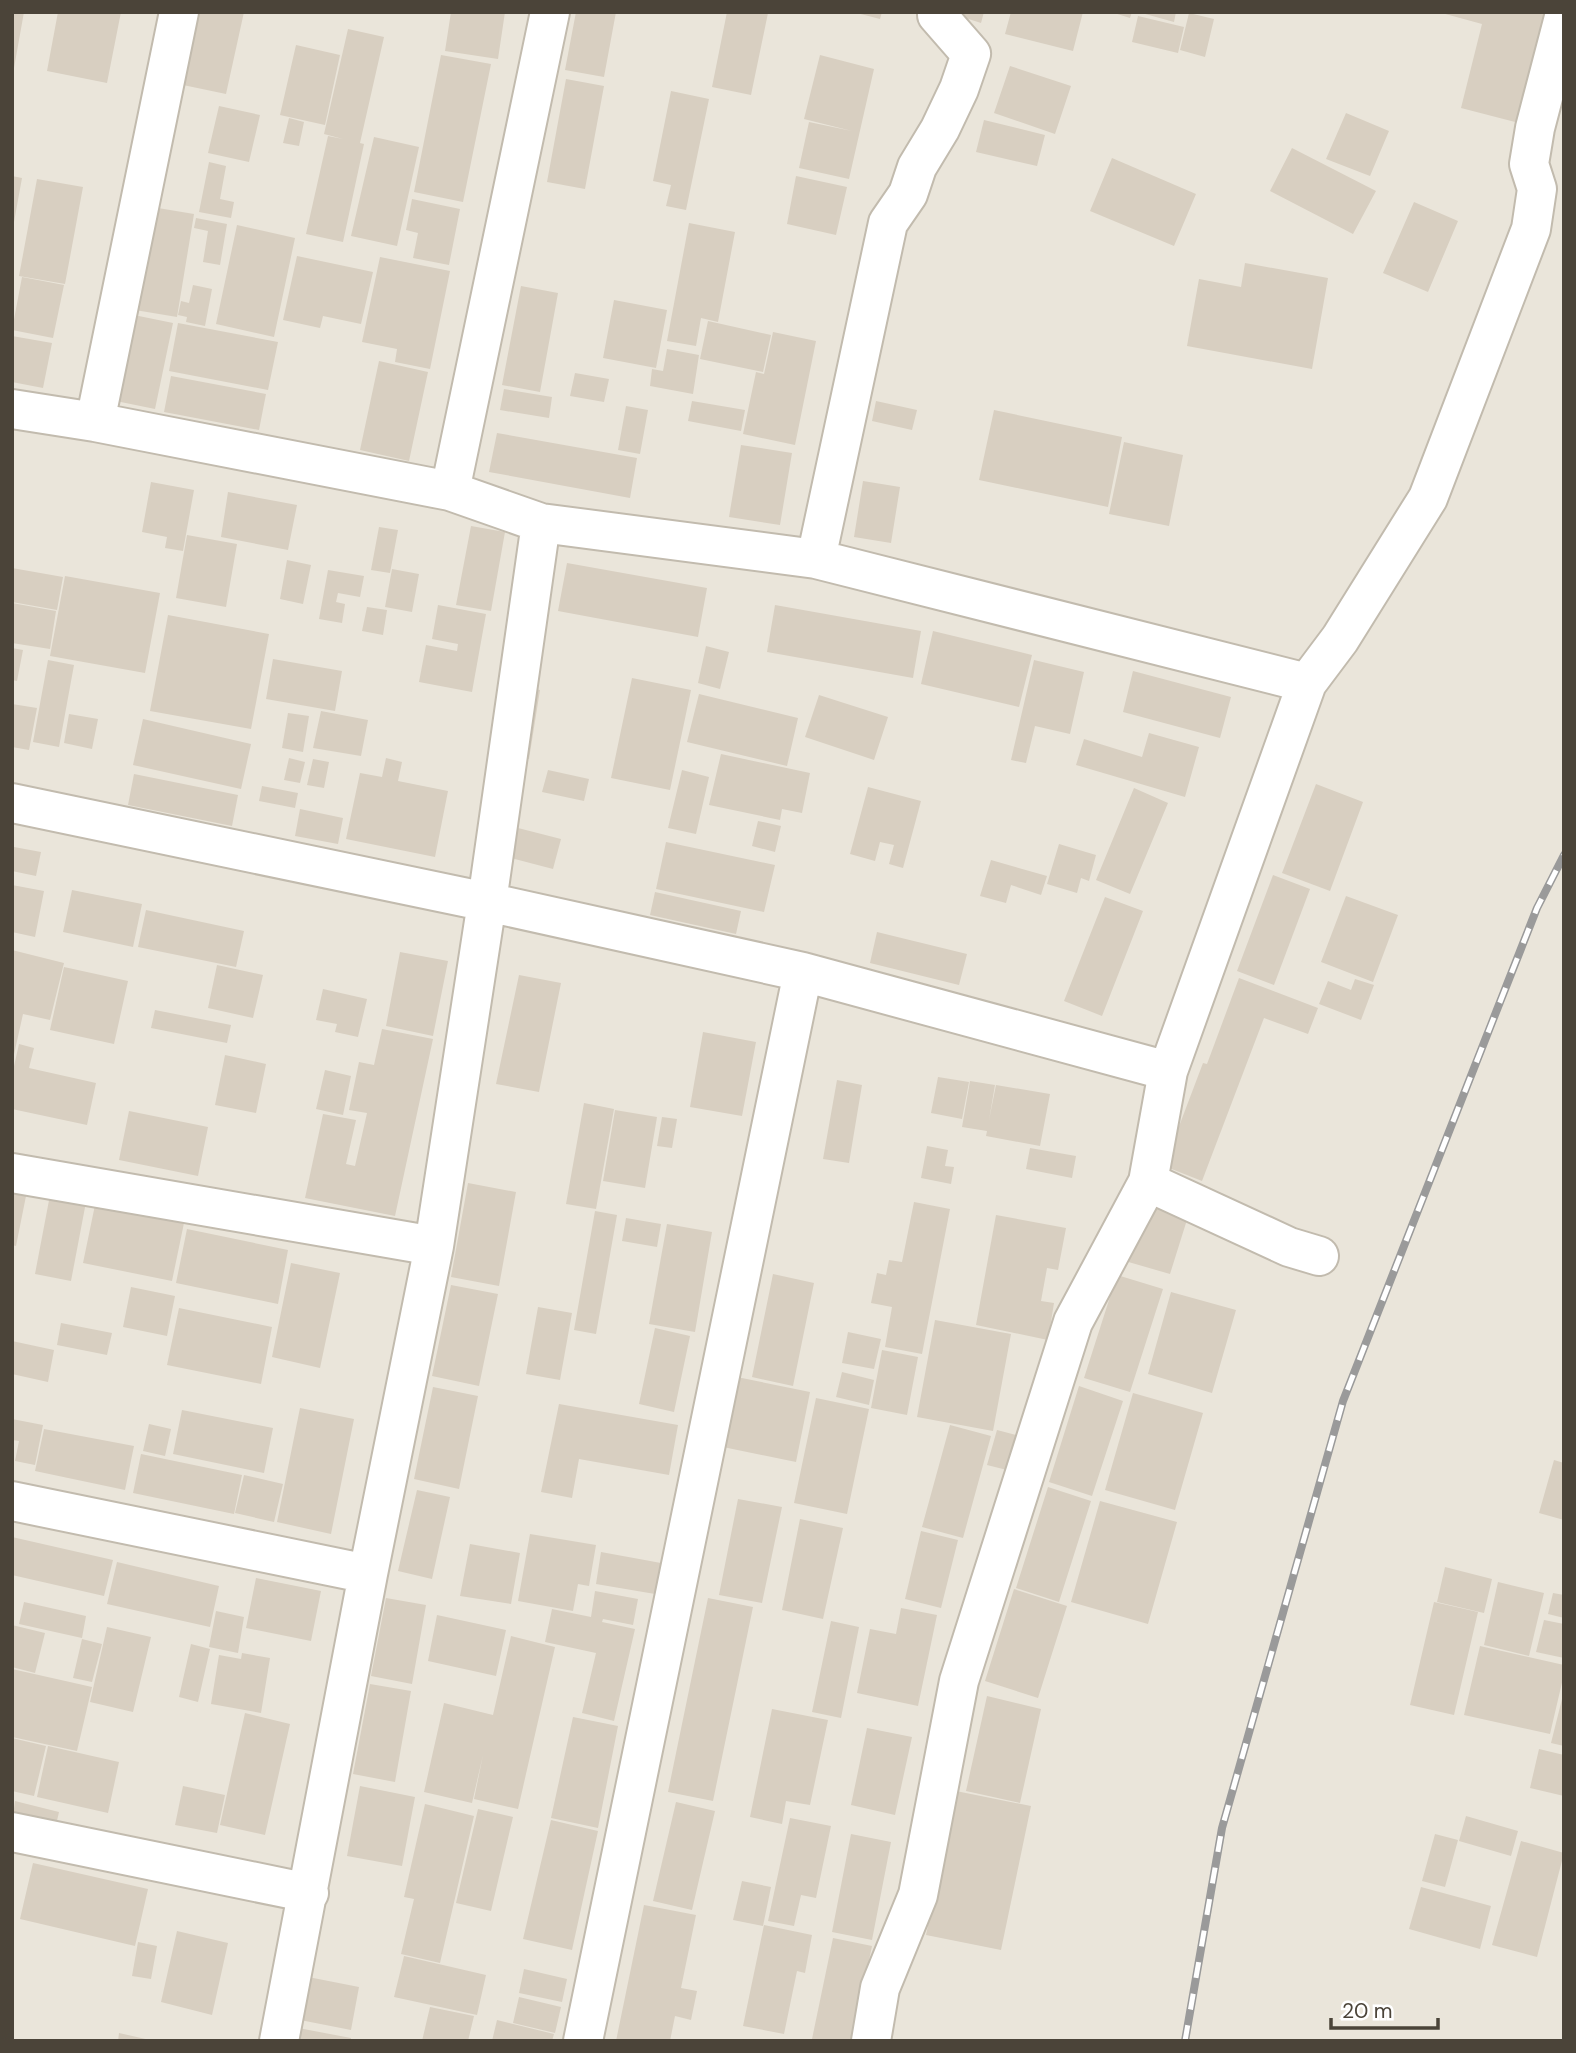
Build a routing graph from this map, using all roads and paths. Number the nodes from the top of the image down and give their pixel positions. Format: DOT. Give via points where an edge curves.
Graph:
graph roads {
  1 [pos="179,12"];
  2 [pos="550,12"];
  3 [pos="937,12"];
  4 [pos="1564,17"];
  5 [pos="12,409"];
  6 [pos="95,422"];
  7 [pos="450,491"];
  8 [pos="541,523"];
  9 [pos="816,559"];
  10 [pos="1307,683"];
  11 [pos="12,803"];
  12 [pos="487,902"];
  13 [pos="803,972"];
  14 [pos="1168,1071"];
  15 [pos="12,1173"];
  16 [pos="1148,1182"];
  17 [pos="434,1247"];
  18 [pos="1319,1256"];
  19 [pos="12,1501"];
  20 [pos="368,1574"];
  21 [pos="12,1832"];
  22 [pos="309,1893"];
  23 [pos="279,2041"];
  24 [pos="583,2041"];
  25 [pos="871,2041"];
  1 -- 6 [label="street"];
  2 -- 7 [label="street"];
  3 -- 9 [label="street" via="971,54 940,130 888,223"];
  4 -- 10 [label="street" via="1529,164 1537,189 1531,229 1463,409 1428,498 1340,639"];
  5 -- 6 [label="street"];
  6 -- 7 [label="street"];
  7 -- 8 [label="street"];
  8 -- 9 [label="street"];
  8 -- 12 [label="street"];
  9 -- 10 [label="street"];
  10 -- 14 [label="street"];
  11 -- 12 [label="street"];
  12 -- 13 [label="street"];
  12 -- 17 [label="street"];
  13 -- 14 [label="street"];
  13 -- 24 [label="street"];
  14 -- 16 [label="street"];
  15 -- 17 [label="street"];
  16 -- 18 [label="street" via="1289,1247"];
  16 -- 25 [label="street" via="1073,1322 959,1681 918,1895 880,1988"];
  17 -- 20 [label="street"];
  19 -- 20 [label="street"];
  20 -- 22 [label="street"];
  21 -- 22 [label="street"];
  22 -- 23 [label="street"];
}
